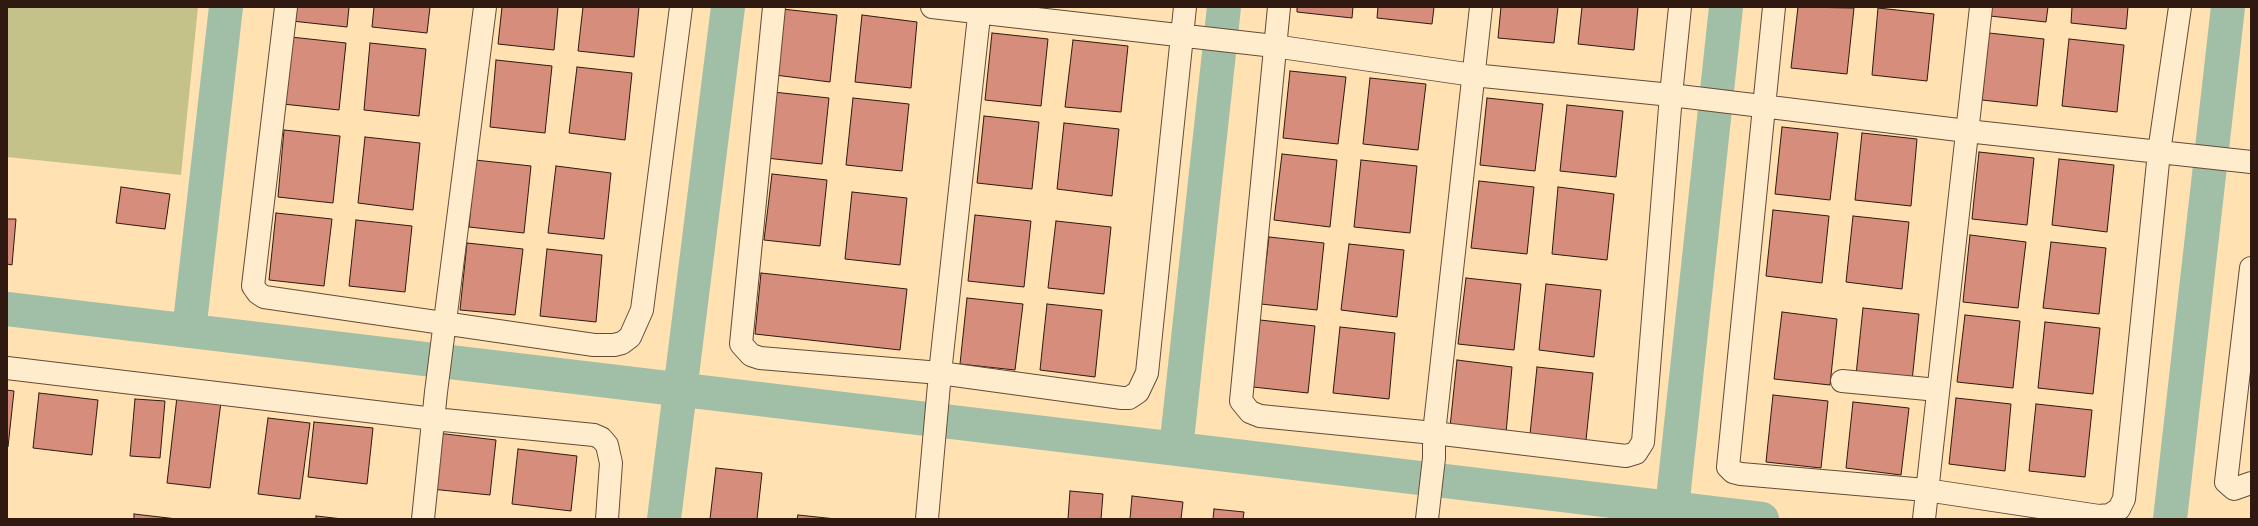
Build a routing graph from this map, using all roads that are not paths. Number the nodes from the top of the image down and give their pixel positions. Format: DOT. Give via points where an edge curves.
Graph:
graph roads {
  1 [pos="286,7"];
  2 [pos="485,7"];
  3 [pos="681,7"];
  4 [pos="774,7"];
  5 [pos="932,7"];
  6 [pos="1185,7"];
  7 [pos="1279,7"];
  8 [pos="1481,7"];
  9 [pos="1680,7"];
  10 [pos="1774,7"];
  11 [pos="1981,7"];
  12 [pos="2180,7"];
  13 [pos="979,10"];
  14 [pos="1189,37"];
  15 [pos="1267,45"];
  16 [pos="1473,75"];
  17 [pos="1681,97"];
  18 [pos="1755,106"];
  19 [pos="1967,131"];
  20 [pos="2159,152"];
  21 [pos="2243,161"];
  22 [pos="2251,268"];
  23 [pos="444,335"];
  24 [pos="7,368"];
  25 [pos="940,373"];
  26 [pos="1842,381"];
  27 [pos="1938,390"];
  28 [pos="434,419"];
  29 [pos="1434,433"];
  30 [pos="2251,483"];
  31 [pos="1926,490"];
  32 [pos="1924,516"];
  33 [pos="1427,517"];
  34 [pos="423,519"];
  35 [pos="607,519"];
  36 [pos="926,519"];
  1 -- 23 [label="street" via="254,288 264,297"];
  2 -- 23 [label="street"];
  3 -- 23 [label="street" via="642,310 630,337 614,345 594,345"];
  4 -- 25 [label="street" via="741,344 751,355 760,358"];
  5 -- 13 [label="street"];
  6 -- 14 [label="street"];
  7 -- 15 [label="street"];
  8 -- 16 [label="street"];
  9 -- 17 [label="street"];
  10 -- 18 [label="street"];
  11 -- 19 [label="street"];
  12 -- 20 [label="street"];
  13 -- 14 [label="street"];
  13 -- 25 [label="street"];
  14 -- 15 [label="street"];
  14 -- 25 [label="street" via="1147,373 1138,392 1129,398 1122,398"];
  15 -- 16 [label="street"];
  15 -- 29 [label="street" via="1242,401 1250,412 1260,416"];
  16 -- 17 [label="street"];
  16 -- 29 [label="street"];
  17 -- 18 [label="street"];
  17 -- 29 [label="street" via="1643,442 1636,453 1626,456"];
  18 -- 19 [label="street"];
  18 -- 31 [label="street" via="1728,467 1740,474"];
  19 -- 20 [label="street"];
  19 -- 27 [label="street"];
  20 -- 21 [label="street"];
  20 -- 31 [label="street" via="2124,499 2119,509 2110,515 2099,516"];
  22 -- 30 [label="street" via="2226,482 2234,489"];
  23 -- 28 [label="street"];
  24 -- 28 [label="street"];
  25 -- 36 [label="street"];
  26 -- 27 [label="street"];
  27 -- 31 [label="street"];
  28 -- 34 [label="street"];
  28 -- 35 [label="street" via="579,433 601,438 607,444 611,463"];
  29 -- 33 [label="street" via="1434,458"];
  31 -- 32 [label="street"];
}
